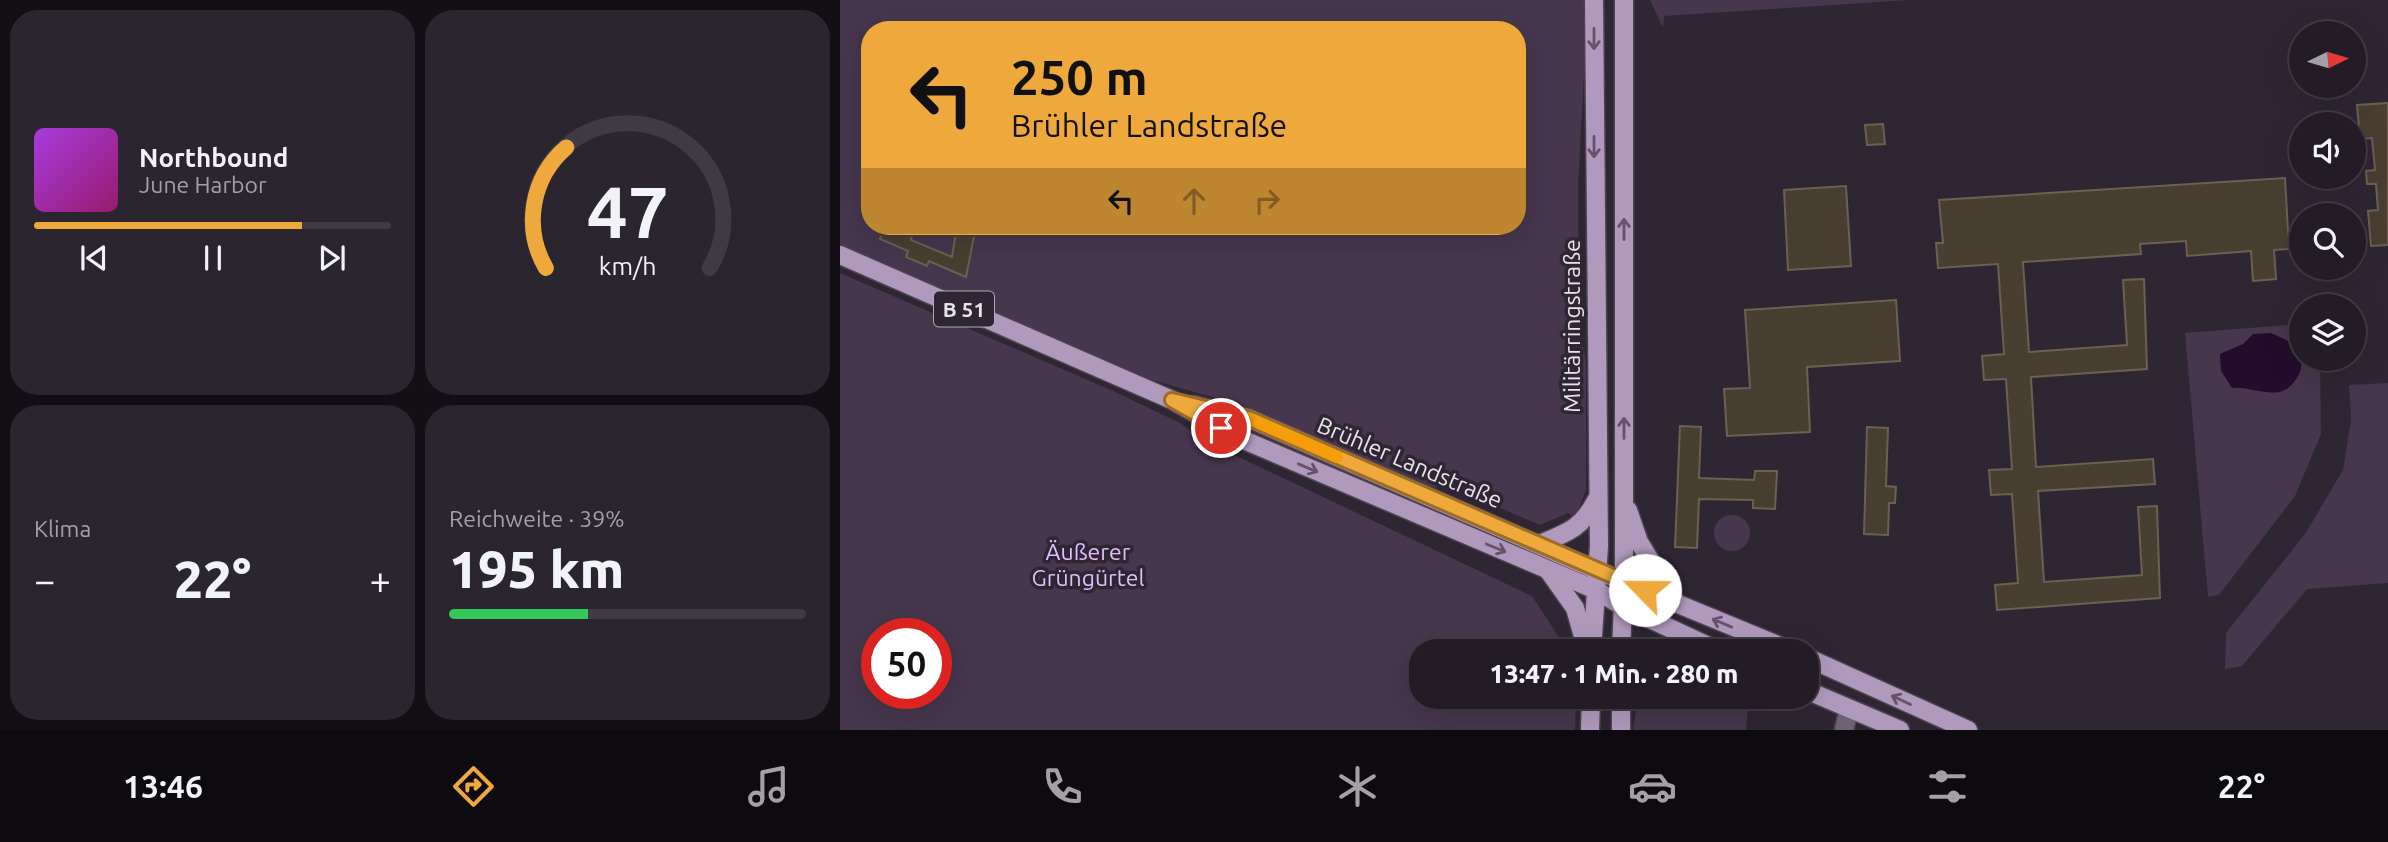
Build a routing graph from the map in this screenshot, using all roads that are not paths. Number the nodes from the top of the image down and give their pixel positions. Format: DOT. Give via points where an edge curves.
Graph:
graph roads {
  1 [pos="1594,0"];
  2 [pos="1623,0"];
  3 [pos="840,254"];
  4 [pos="1172,400"];
  5 [pos="1599,496"];
  6 [pos="1623,497"];
  7 [pos="1540,544"];
  8 [pos="1548,570"];
  9 [pos="1598,571"];
  10 [pos="1624,581"];
  11 [pos="1597,590"];
  12 [pos="1677,604"];
  13 [pos="1622,606"];
  14 [pos="1690,638"];
  15 [pos="1586,639"];
  16 [pos="1591,639"];
  17 [pos="1621,639"];
  18 [pos="1763,639"];
  19 [pos="1819,663"];
  20 [pos="1861,681"];
  21 [pos="1819,695"];
  22 [pos="1849,708"];
  23 [pos="1591,709"];
  24 [pos="1622,709"];
  25 [pos="1941,724"];
  26 [pos="1590,730"];
  27 [pos="1621,730"];
  28 [pos="1844,730"];
  29 [pos="1900,730"];
  30 [pos="1968,730"];
  1 -- 5 [label="main road, Militärringstraße, one-way"];
  6 -- 2 [label="main road, one-way"];
  3 -- 4 [label="main road, Brühler Landstraße / B 51"];
  4 -- 7 [label="main road, Brühler Landstraße / B 51" via="1248,418"];
  4 -- 8 [label="main road, Brühler Landstraße / B 51, one-way" via="1245,441"];
  5 -- 7 [label="main road" via="1586,520"];
  5 -- 9 [label="main road, Militärringstraße"];
  6 -- 10 [label="main road"];
  6 -- 12 [label="main road" via="1639,542"];
  7 -- 9 [label="main road, Brühler Landstraße / B 51"];
  8 -- 11 [label="main road, Brühler Landstraße / B 51"];
  8 -- 15 [label="main road" via="1574,608"];
  9 -- 10 [label="main road, Brühler Landstraße / B 51"];
  9 -- 11 [label="main road, Militärringstraße"];
  10 -- 12 [label="main road, Brühler Landstraße"];
  10 -- 13 [label="main road"];
  11 -- 13 [label="main road, Brühler Landstraße / B 51"];
  11 -- 16 [label="main road, Militärringstraße"];
  18 -- 12 [label="main road, Brühler Landstraße, one-way"];
  13 -- 14 [label="main road, Brühler Landstraße"];
  13 -- 17 [label="main road"];
  19 -- 20 [label="main road"];
  20 -- 22 [label="main road"];
  25 -- 20 [label="main road, one-way"];
  21 -- 22 [label="main road"];
  22 -- 28 [label="street"];
  22 -- 29 [label="main road"];
  23 -- 26 [label="main road"];
  24 -- 27 [label="main road"];
  25 -- 30 [label="main road"];
}
